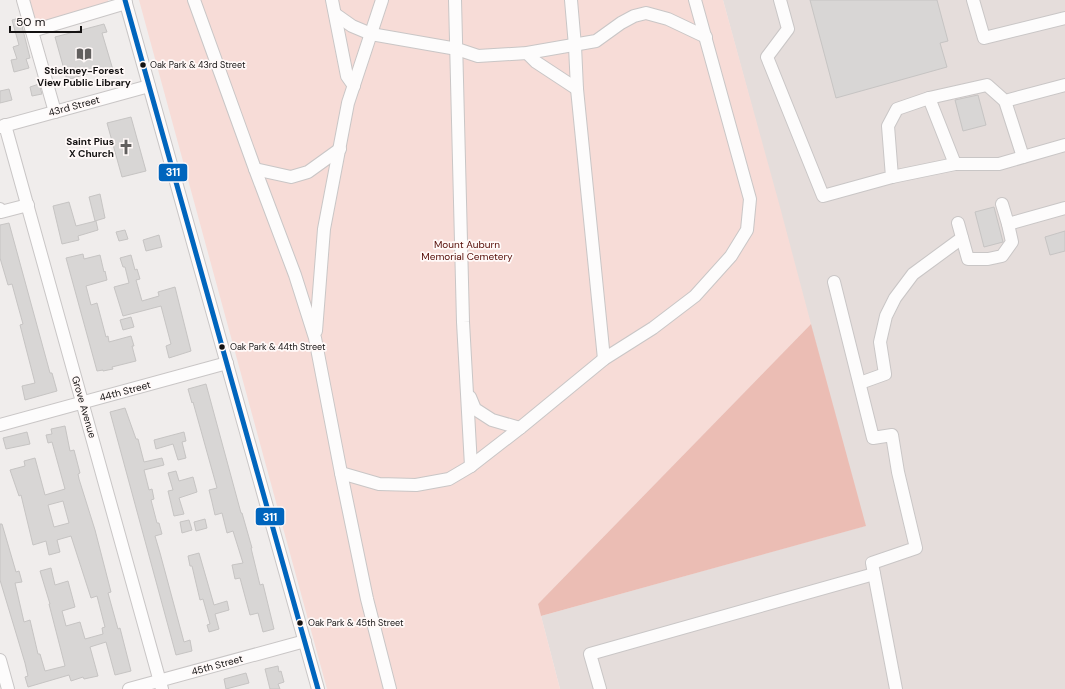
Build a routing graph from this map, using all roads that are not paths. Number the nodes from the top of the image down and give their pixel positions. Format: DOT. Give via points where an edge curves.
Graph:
graph roads {
  1 [pos="23,0"];
  2 [pos="194,0"];
  3 [pos="332,0"];
  4 [pos="382,0"];
  5 [pos="455,0"];
  6 [pos="571,0"];
  7 [pos="695,0"];
  8 [pos="780,0"];
  9 [pos="973,0"];
  10 [pos="126,2"];
  11 [pos="335,14"];
  12 [pos="1065,18"];
  13 [pos="32,31"];
  14 [pos="371,34"];
  15 [pos="706,37"];
  16 [pos="575,46"];
  17 [pos="457,49"];
  18 [pos="527,53"];
  19 [pos="1065,85"];
  20 [pos="149,86"];
  21 [pos="354,86"];
  22 [pos="577,89"];
  23 [pos="929,98"];
  24 [pos="1005,101"];
  25 [pos="55,112"];
  26 [pos="3,126"];
  27 [pos="1065,145"];
  28 [pos="340,149"];
  29 [pos="1023,157"];
  30 [pos="955,164"];
  31 [pos="255,169"];
  32 [pos="892,177"];
  33 [pos="1002,204"];
  34 [pos="28,205"];
  35 [pos="1065,208"];
  36 [pos="0,209"];
  37 [pos="958,224"];
  38 [pos="1008,224"];
  39 [pos="962,238"];
  40 [pos="834,282"];
  41 [pos="315,338"];
  42 [pos="604,359"];
  43 [pos="227,363"];
  44 [pos="860,383"];
  45 [pos="467,392"];
  46 [pos="83,402"];
  47 [pos="0,425"];
  48 [pos="520,428"];
  49 [pos="471,466"];
  50 [pos="341,473"];
  51 [pos="874,574"];
  52 [pos="305,641"];
  53 [pos="0,660"];
  54 [pos="161,685"];
  55 [pos="8,689"];
  56 [pos="129,689"];
  57 [pos="318,689"];
  58 [pos="390,689"];
  59 [pos="600,689"];
  60 [pos="896,689"];
  1 -- 13 [label="street"];
  2 -- 31 [label="street"];
  3 -- 11 [label="street"];
  4 -- 14 [label="street"];
  5 -- 17 [label="street"];
  6 -- 16 [label="street"];
  7 -- 15 [label="street"];
  8 -- 32 [label="street" via="788,29 767,57 823,196"];
  9 -- 12 [label="street" via="984,38"];
  10 -- 13 [label="street"];
  10 -- 20 [label="street"];
  11 -- 14 [label="street" via="352,26"];
  11 -- 21 [label="street" via="347,76"];
  13 -- 25 [label="street"];
  14 -- 17 [label="street"];
  14 -- 21 [label="street"];
  15 -- 16 [label="street" via="668,19 646,13 621,23 596,41"];
  15 -- 42 [label="street" via="750,199 747,230 731,256 695,296 653,328"];
  16 -- 18 [label="street"];
  16 -- 22 [label="street"];
  17 -- 18 [label="street" via="478,56"];
  17 -- 45 [label="street"];
  18 -- 22 [label="street" via="536,62"];
  19 -- 24 [label="street"];
  20 -- 25 [label="street, 43rd Street"];
  20 -- 43 [label="street"];
  21 -- 28 [label="street" via="348,103"];
  22 -- 42 [label="street"];
  23 -- 24 [label="street" via="987,85"];
  23 -- 30 [label="street"];
  23 -- 32 [label="street" via="897,109 888,126"];
  24 -- 29 [label="street"];
  25 -- 26 [label="street, 43rd Street"];
  26 -- 34 [label="street, Grove Avenue"];
  27 -- 29 [label="street"];
  28 -- 31 [label="street" via="308,172 291,177"];
  28 -- 41 [label="street" via="324,229"];
  29 -- 30 [label="street" via="998,164"];
  30 -- 32 [label="street"];
  31 -- 41 [label="street" via="296,275"];
  33 -- 38 [label="street"];
  34 -- 36 [label="street" via="1,212"];
  34 -- 46 [label="street, Grove Avenue"];
  35 -- 38 [label="street"];
  37 -- 39 [label="street"];
  38 -- 39 [label="street" via="1012,242 1002,256 988,260 968,259"];
  39 -- 44 [label="street" via="913,274 900,292 886,316 880,342 885,374"];
  40 -- 44 [label="street"];
  41 -- 50 [label="street"];
  42 -- 48 [label="street"];
  43 -- 46 [label="street, 44th Street"];
  43 -- 52 [label="street"];
  44 -- 51 [label="street" via="873,438 892,435 916,548 872,563"];
  45 -- 48 [label="street" via="475,409 492,420"];
  45 -- 49 [label="street"];
  46 -- 47 [label="street, 44th Street"];
  46 -- 54 [label="street, Grove Avenue"];
  48 -- 49 [label="street"];
  49 -- 50 [label="street" via="449,479 416,485 379,484"];
  50 -- 58 [label="street" via="367,599"];
  51 -- 59 [label="street" via="590,654"];
  51 -- 60 [label="street"];
  52 -- 54 [label="street, 45th Street"];
  52 -- 57 [label="street"];
  53 -- 55 [label="street"];
  54 -- 56 [label="street, 45th Street"];
}
